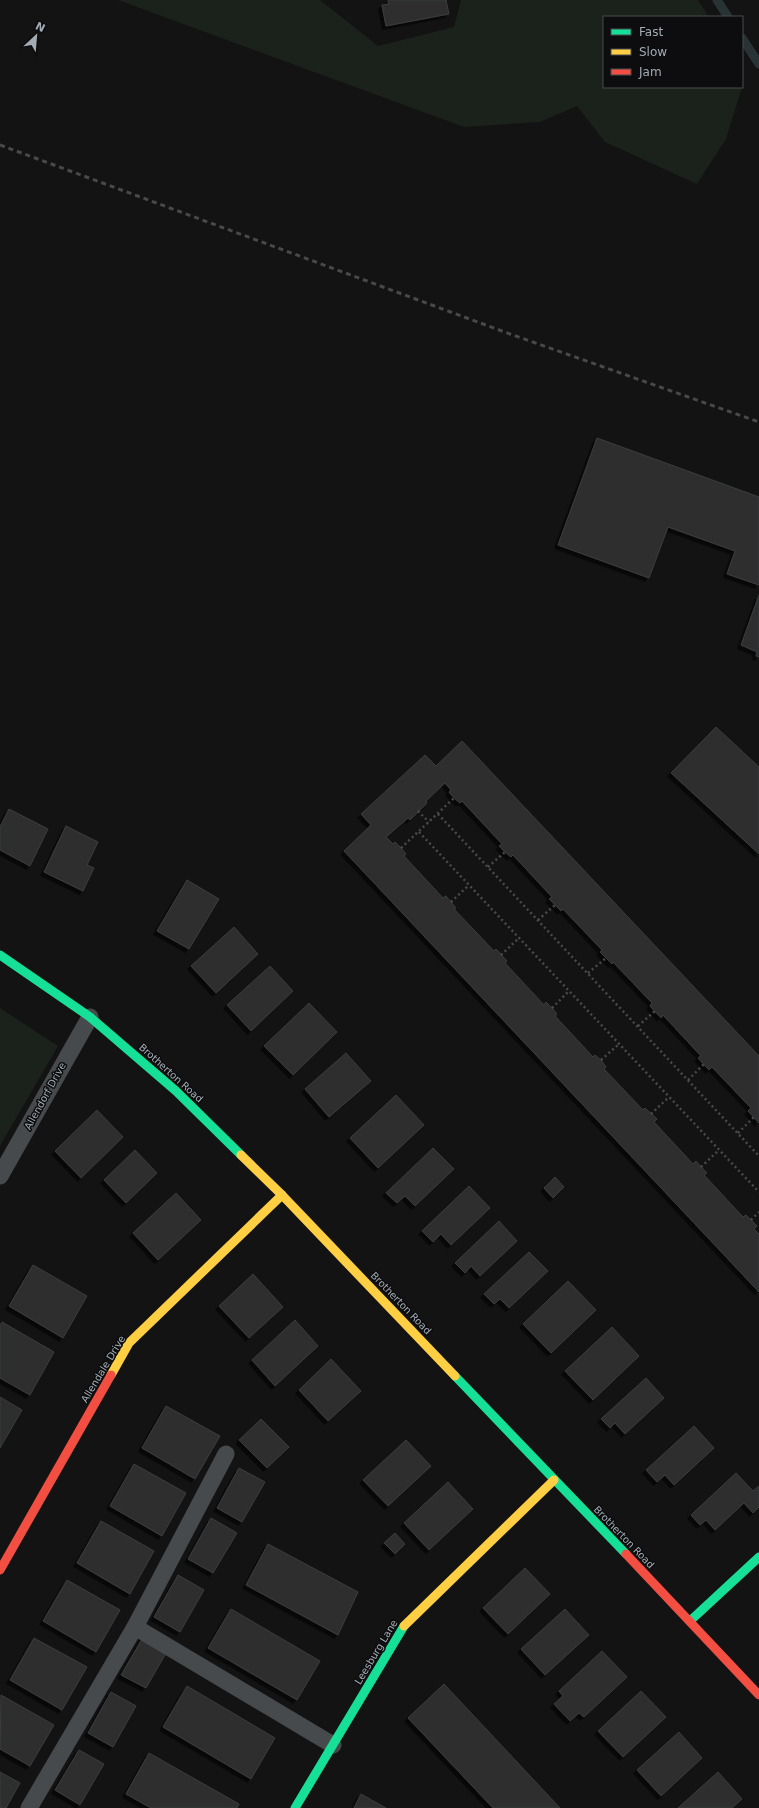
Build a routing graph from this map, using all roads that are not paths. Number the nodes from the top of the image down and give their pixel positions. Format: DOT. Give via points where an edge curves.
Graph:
graph roads {
  1 [pos="0,955"];
  2 [pos="90,1017"];
  3 [pos="0,1176"];
  4 [pos="282,1195"];
  5 [pos="226,1454"];
  6 [pos="554,1480"];
  7 [pos="759,1557"];
  8 [pos="0,1570"];
  9 [pos="690,1621"];
  10 [pos="135,1626"];
  11 [pos="759,1695"];
  12 [pos="333,1745"];
  13 [pos="29,1808"];
  14 [pos="295,1808"];
  1 -- 2 [label="street, Brotherton Road"];
  2 -- 3 [label="lane, Allendorf Drive"];
  2 -- 4 [label="street, Brotherton Road" via="176,1091"];
  4 -- 6 [label="street, Brotherton Road"];
  4 -- 8 [label="street, Allendale Drive" via="129,1343"];
  5 -- 10 [label="lane"];
  6 -- 9 [label="street, Brotherton Road"];
  6 -- 12 [label="street, Leesburg Lane" via="405,1625"];
  7 -- 9 [label="street"];
  9 -- 11 [label="street, Brotherton Road"];
  10 -- 12 [label="lane"];
  10 -- 13 [label="lane"];
  12 -- 14 [label="street, Leesburg Lane"];
}
